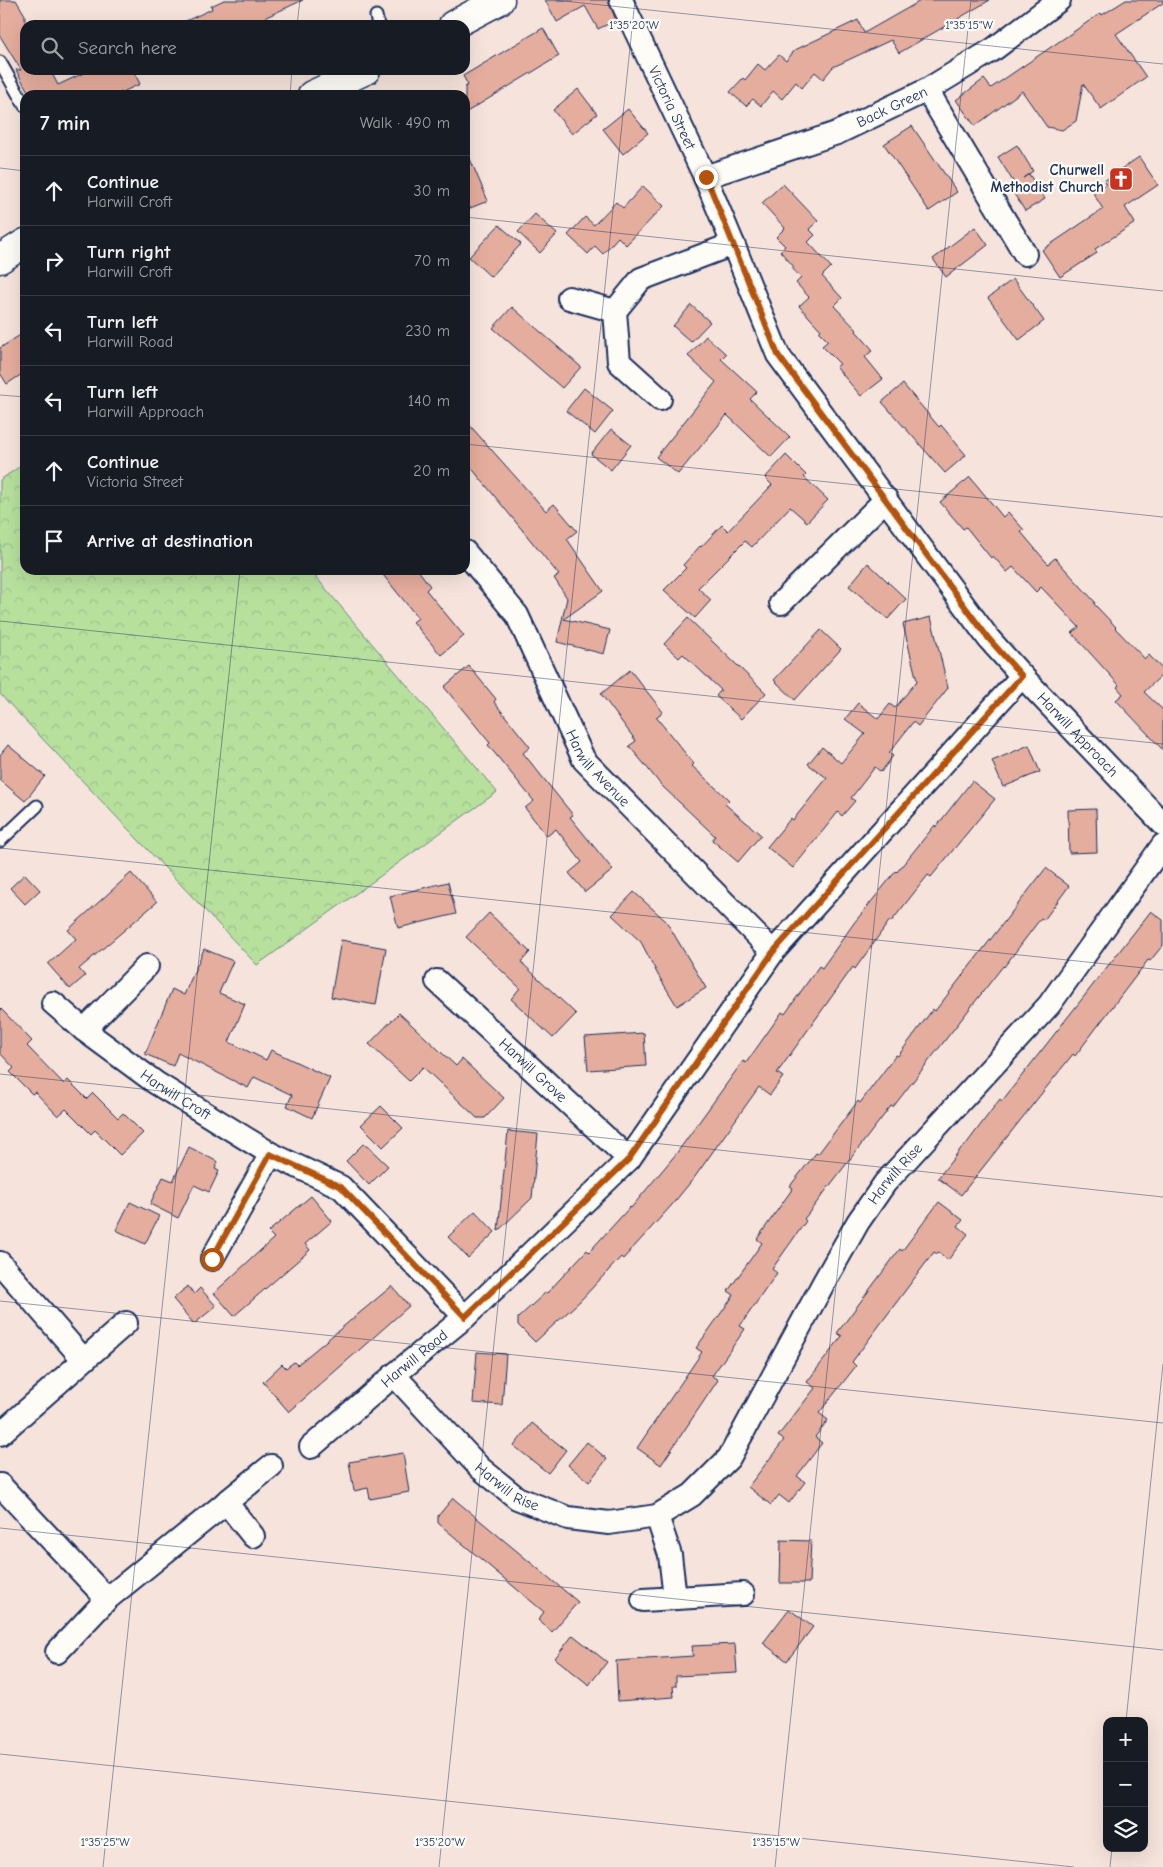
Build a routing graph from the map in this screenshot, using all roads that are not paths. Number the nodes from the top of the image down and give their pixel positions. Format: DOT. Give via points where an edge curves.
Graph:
graph roads {
  1 [pos="500,0"];
  2 [pos="621,0"];
  3 [pos="1059,0"];
  4 [pos="463,20"];
  5 [pos="0,62"];
  6 [pos="355,75"];
  7 [pos="323,90"];
  8 [pos="927,90"];
  9 [pos="20,97"];
  10 [pos="706,177"];
  11 [pos="734,244"];
  12 [pos="20,246"];
  13 [pos="1024,254"];
  14 [pos="0,259"];
  15 [pos="569,298"];
  16 [pos="615,312"];
  17 [pos="660,399"];
  18 [pos="886,499"];
  19 [pos="470,558"];
  20 [pos="781,603"];
  21 [pos="1022,676"];
  22 [pos="37,806"];
  23 [pos="1163,824"];
  24 [pos="0,841"];
  25 [pos="1163,845"];
  26 [pos="773,952"];
  27 [pos="147,966"];
  28 [pos="437,981"];
  29 [pos="53,1003"];
  30 [pos="84,1030"];
  31 [pos="270,1154"];
  32 [pos="629,1159"];
  33 [pos="212,1259"];
  34 [pos="0,1263"];
  35 [pos="465,1317"];
  36 [pos="126,1323"];
  37 [pos="84,1359"];
  38 [pos="394,1375"];
  39 [pos="0,1434"];
  40 [pos="311,1447"];
  41 [pos="272,1466"];
  42 [pos="0,1485"];
  43 [pos="226,1502"];
  44 [pos="657,1516"];
  45 [pos="253,1536"];
  46 [pos="743,1594"];
  47 [pos="675,1598"];
  48 [pos="107,1599"];
  49 [pos="643,1600"];
  50 [pos="57,1652"];
  1 -- 4 [label="main road"];
  2 -- 10 [label="street, Victoria Street"];
  3 -- 8 [label="street, Back Green" via="994,49"];
  5 -- 9 [label="lane"];
  6 -- 7 [label="main road"];
  8 -- 10 [label="street, Back Green" via="837,132"];
  8 -- 13 [label="street"];
  10 -- 11 [label="street, Victoria Street"];
  11 -- 16 [label="street" via="640,280"];
  11 -- 18 [label="street, Harwill Approach" via="778,355"];
  12 -- 14 [label="main road"];
  15 -- 16 [label="street"];
  16 -- 17 [label="street" via="619,362"];
  18 -- 20 [label="street"];
  18 -- 21 [label="street, Harwill Approach" via="989,639"];
  19 -- 26 [label="street, Harwill Avenue" via="517,615 584,760"];
  21 -- 23 [label="street, Harwill Approach"];
  21 -- 26 [label="street, Harwill Road"];
  22 -- 24 [label="lane"];
  25 -- 44 [label="street, Harwill Rise" via="1048,1005 885,1183 858,1222 729,1458 692,1495"];
  26 -- 32 [label="street, Harwill Road"];
  27 -- 30 [label="street"];
  28 -- 32 [label="street, Harwill Grove"];
  29 -- 30 [label="street, Harwill Croft"];
  30 -- 31 [label="street, Harwill Croft" via="156,1083"];
  31 -- 33 [label="street"];
  31 -- 35 [label="street, Harwill Croft" via="341,1187"];
  32 -- 35 [label="street, Harwill Road"];
  34 -- 37 [label="street"];
  35 -- 38 [label="street, Harwill Road"];
  36 -- 37 [label="street"];
  37 -- 39 [label="street"];
  38 -- 40 [label="street, Harwill Road"];
  38 -- 44 [label="street, Harwill Rise" via="480,1468 517,1498 568,1518 609,1523"];
  41 -- 43 [label="street"];
  42 -- 48 [label="street"];
  43 -- 45 [label="street"];
  43 -- 48 [label="street"];
  44 -- 47 [label="street" via="670,1555"];
  46 -- 47 [label="street"];
  47 -- 49 [label="street"];
  48 -- 50 [label="street"];
}
